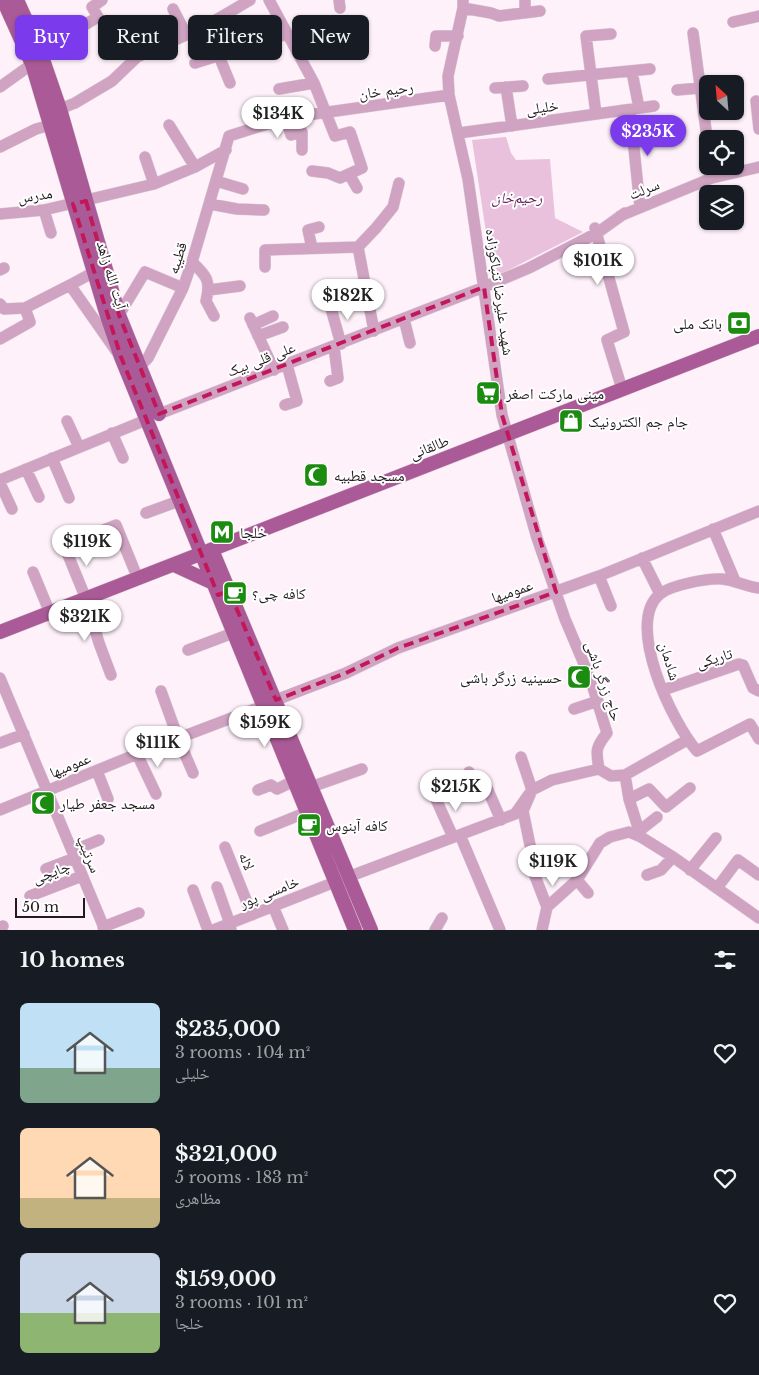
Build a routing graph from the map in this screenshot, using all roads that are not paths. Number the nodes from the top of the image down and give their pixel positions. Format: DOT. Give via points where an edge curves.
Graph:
graph roads {
  1 [pos="3,0"];
  2 [pos="17,0"];
  3 [pos="102,0"];
  4 [pos="250,0"];
  5 [pos="269,0"];
  6 [pos="525,0"];
  7 [pos="463,4"];
  8 [pos="174,9"];
  9 [pos="540,11"];
  10 [pos="525,13"];
  11 [pos="24,15"];
  12 [pos="759,16"];
  13 [pos="733,22"];
  14 [pos="88,23"];
  15 [pos="693,33"];
  16 [pos="186,34"];
  17 [pos="287,34"];
  18 [pos="611,34"];
  19 [pos="282,36"];
  20 [pos="458,36"];
  21 [pos="435,46"];
  22 [pos="43,60"];
  23 [pos="205,60"];
  24 [pos="221,60"];
  25 [pos="195,63"];
  26 [pos="32,64"];
  27 [pos="650,69"];
  28 [pos="632,72"];
  29 [pos="591,75"];
  30 [pos="548,80"];
  31 [pos="699,80"];
  32 [pos="230,83"];
  33 [pos="314,83"];
  34 [pos="524,86"];
  35 [pos="0,87"];
  36 [pos="699,88"];
  37 [pos="279,89"];
  38 [pos="676,90"];
  39 [pos="449,95"];
  40 [pos="756,101"];
  41 [pos="654,106"];
  42 [pos="60,109"];
  43 [pos="635,109"];
  44 [pos="327,111"];
  45 [pos="596,114"];
  46 [pos="286,118"];
  47 [pos="169,124"];
  48 [pos="51,125"];
  49 [pos="512,126"];
  50 [pos="759,129"];
  51 [pos="459,133"];
  52 [pos="0,147"];
  53 [pos="226,150"];
  54 [pos="302,150"];
  55 [pos="145,158"];
  56 [pos="196,167"];
  57 [pos="759,167"];
  58 [pos="744,169"];
  59 [pos="312,171"];
  60 [pos="349,174"];
  61 [pos="705,175"];
  62 [pos="216,181"];
  63 [pos="399,183"];
  64 [pos="154,184"];
  65 [pos="357,188"];
  66 [pos="243,189"];
  67 [pos="80,202"];
  68 [pos="210,204"];
  69 [pos="640,207"];
  70 [pos="44,210"];
  71 [pos="264,210"];
  72 [pos="0,214"];
  73 [pos="319,227"];
  74 [pos="596,231"];
  75 [pos="51,233"];
  76 [pos="358,247"];
  77 [pos="312,248"];
  78 [pos="192,262"];
  79 [pos="265,266"];
  80 [pos="94,272"];
  81 [pos="70,286"];
  82 [pos="240,286"];
  83 [pos="484,287"];
  84 [pos="183,288"];
  85 [pos="208,290"];
  86 [pos="345,295"];
  87 [pos="368,298"];
  88 [pos="0,304"];
  89 [pos="330,305"];
  90 [pos="25,308"];
  91 [pos="119,315"];
  92 [pos="214,316"];
  93 [pos="273,316"];
  94 [pos="404,319"];
  95 [pos="254,327"];
  96 [pos="282,327"];
  97 [pos="374,330"];
  98 [pos="759,336"];
  99 [pos="0,339"];
  100 [pos="410,343"];
  101 [pos="338,345"];
  102 [pos="121,357"];
  103 [pos="287,365"];
  104 [pos="139,367"];
  105 [pos="274,370"];
  106 [pos="330,381"];
  107 [pos="622,389"];
  108 [pos="285,405"];
  109 [pos="153,417"];
  110 [pos="67,421"];
  111 [pos="112,434"];
  112 [pos="507,434"];
  113 [pos="79,447"];
  114 [pos="52,458"];
  115 [pos="123,458"];
  116 [pos="26,469"];
  117 [pos="0,482"];
  118 [pos="39,497"];
  119 [pos="69,498"];
  120 [pos="179,501"];
  121 [pos="12,509"];
  122 [pos="759,511"];
  123 [pos="146,513"];
  124 [pos="103,526"];
  125 [pos="713,529"];
  126 [pos="236,540"];
  127 [pos="64,545"];
  128 [pos="206,552"];
  129 [pos="642,558"];
  130 [pos="174,565"];
  131 [pos="32,572"];
  132 [pos="599,576"];
  133 [pos="138,578"];
  134 [pos="735,581"];
  135 [pos="221,586"];
  136 [pos="759,588"];
  137 [pos="556,592"];
  138 [pos="660,594"];
  139 [pos="86,599"];
  140 [pos="610,606"];
  141 [pos="50,613"];
  142 [pos="0,632"];
  143 [pos="233,633"];
  144 [pos="188,650"];
  145 [pos="110,675"];
  146 [pos="0,678"];
  147 [pos="664,690"];
  148 [pos="161,691"];
  149 [pos="759,692"];
  150 [pos="598,701"];
  151 [pos="269,703"];
  152 [pos="5,704"];
  153 [pos="574,709"];
  154 [pos="24,734"];
  155 [pos="178,738"];
  156 [pos="759,739"];
  157 [pos="688,740"];
  158 [pos="0,743"];
  159 [pos="137,754"];
  160 [pos="521,757"];
  161 [pos="362,769"];
  162 [pos="599,769"];
  163 [pos="96,771"];
  164 [pos="469,772"];
  165 [pos="193,773"];
  166 [pos="624,775"];
  167 [pos="294,781"];
  168 [pos="311,787"];
  169 [pos="690,788"];
  170 [pos="258,790"];
  171 [pos="532,790"];
  172 [pos="47,791"];
  173 [pos="156,794"];
  174 [pos="435,797"];
  175 [pos="108,799"];
  176 [pos="629,799"];
  177 [pos="0,810"];
  178 [pos="307,812"];
  179 [pos="657,817"];
  180 [pos="500,820"];
  181 [pos="260,831"];
  182 [pos="639,834"];
  183 [pos="457,836"];
  184 [pos="716,838"];
  185 [pos="99,840"];
  186 [pos="326,840"];
  187 [pos="530,845"];
  188 [pos="225,847"];
  189 [pos="74,855"];
  190 [pos="673,857"];
  191 [pos="46,869"];
  192 [pos="690,870"];
  193 [pos="648,874"];
  194 [pos="759,875"];
  195 [pos="82,876"];
  196 [pos="535,876"];
  197 [pos="342,879"];
  198 [pos="578,880"];
  199 [pos="217,887"];
  200 [pos="717,888"];
  201 [pos="193,890"];
  202 [pos="588,893"];
  203 [pos="30,896"];
  204 [pos="273,906"];
  205 [pos="547,907"];
  206 [pos="139,913"];
  207 [pos="252,915"];
  208 [pos="442,918"];
  209 [pos="759,918"];
  210 [pos="230,927"];
  211 [pos="104,928"];
  212 [pos="208,930"];
  213 [pos="213,930"];
  214 [pos="283,930"];
  215 [pos="355,930"];
  216 [pos="370,930"];
  217 [pos="436,930"];
  218 [pos="500,930"];
  219 [pos="542,930"];
  1 -- 26 [label="main road, آیت الله زاهد"];
  2 -- 11 [label="main road, آیت الله زاهد"];
  3 -- 14 [label="street" via="92,7 98,17"];
  4 -- 16 [label="street"];
  5 -- 17 [label="street"];
  6 -- 10 [label="street"];
  7 -- 10 [label="street" via="498,16"];
  7 -- 20 [label="street, شهید علیرضا تنباکوزاده"];
  8 -- 16 [label="street"];
  9 -- 10 [label="street"];
  12 -- 13 [label="street"];
  15 -- 31 [label="street"];
  16 -- 42 [label="street" via="137,56 112,81"];
  17 -- 19 [label="street"];
  17 -- 33 [label="street"];
  18 -- 29 [label="street" via="586,36"];
  20 -- 21 [label="street" via="436,36"];
  20 -- 39 [label="street, شهید علیرضا تنباکوزاده" via="448,76"];
  22 -- 42 [label="main road, آیت الله زاهد"];
  23 -- 25 [label="street"];
  24 -- 32 [label="street"];
  26 -- 35 [label="street"];
  26 -- 48 [label="main road, آیت الله زاهد"];
  27 -- 28 [label="street"];
  28 -- 29 [label="street"];
  28 -- 43 [label="street"];
  29 -- 30 [label="street"];
  29 -- 45 [label="street"];
  33 -- 37 [label="street"];
  33 -- 44 [label="street"];
  34 -- 49 [label="street" via="501,88"];
  36 -- 38 [label="street"];
  39 -- 44 [label="street, رحیم خان"];
  39 -- 51 [label="street, شهید علیرضا تنباکوزاده"];
  40 -- 50 [label="street"];
  41 -- 43 [label="street, خلیلی"];
  42 -- 67 [label="main road, آیت الله زاهد"];
  43 -- 45 [label="street, خلیلی"];
  43 -- 69 [label="street"];
  44 -- 46 [label="street, قطیبه"];
  44 -- 60 [label="street" via="335,136 350,132 362,168"];
  45 -- 49 [label="street, خلیلی"];
  46 -- 53 [label="street, قطیبه" via="229,136"];
  46 -- 54 [label="street" via="291,136 302,132"];
  47 -- 56 [label="street"];
  48 -- 52 [label="street"];
  48 -- 67 [label="main road, آیت الله زاهد"];
  49 -- 51 [label="street, خلیلی"];
  51 -- 83 [label="street, شهید علیرضا تنباکوزاده"];
  53 -- 56 [label="street, قطیبه"];
  53 -- 62 [label="street, قطیبه"];
  55 -- 64 [label="street"];
  56 -- 64 [label="street, قطیبه"];
  57 -- 58 [label="street, سرلت"];
  59 -- 60 [label="street" via="340,178"];
  60 -- 65 [label="street"];
  61 -- 69 [label="street, سرلت"];
  62 -- 66 [label="street"];
  62 -- 68 [label="street, قطیبه"];
  63 -- 76 [label="street" via="393,207"];
  64 -- 67 [label="street, قطیبه"];
  67 -- 70 [label="street, مدرس"];
  67 -- 80 [label="main road, آیت الله زاهد"];
  67 -- 91 [label="main road, آیت الله زاهد"];
  68 -- 71 [label="street"];
  68 -- 78 [label="street, قطیبه"];
  69 -- 74 [label="street, سرلت"];
  70 -- 72 [label="street, مدرس"];
  70 -- 75 [label="street"];
  73 -- 77 [label="street" via="308,230"];
  74 -- 83 [label="street, سرلت" via="577,244"];
  74 -- 107 [label="street" via="624,332 608,340"];
  76 -- 77 [label="street"];
  76 -- 87 [label="street"];
  77 -- 79 [label="street" via="265,250"];
  78 -- 84 [label="street, قطیبه"];
  78 -- 85 [label="street" via="206,275"];
  80 -- 81 [label="street"];
  80 -- 102 [label="main road, آیت الله زاهد"];
  81 -- 90 [label="street"];
  81 -- 102 [label="street"];
  82 -- 85 [label="street"];
  83 -- 94 [label="street, علی قلی بیک"];
  83 -- 112 [label="street, شهید علیرضا تنباکوزاده"];
  84 -- 91 [label="street" via="145,272"];
  84 -- 104 [label="street, قطیبه" via="148,358"];
  85 -- 92 [label="street" via="206,301"];
  86 -- 87 [label="street"];
  87 -- 97 [label="street"];
  88 -- 90 [label="street" via="4,309"];
  89 -- 101 [label="street"];
  90 -- 99 [label="street" via="30,322"];
  91 -- 104 [label="main road, آیت الله زاهد"];
  93 -- 95 [label="street"];
  94 -- 97 [label="street, علی قلی بیک"];
  94 -- 100 [label="street"];
  95 -- 96 [label="street"];
  95 -- 105 [label="street"];
  97 -- 101 [label="street, علی قلی بیک"];
  98 -- 107 [label="main road, طالقانی"];
  101 -- 103 [label="street, علی قلی بیک"];
  101 -- 106 [label="street" via="338,378"];
  102 -- 109 [label="main road, آیت الله زاهد"];
  103 -- 105 [label="street, علی قلی بیک"];
  103 -- 108 [label="street" via="297,401"];
  104 -- 109 [label="main road, آیت الله زاهد"];
  105 -- 109 [label="street, علی قلی بیک"];
  107 -- 112 [label="main road, طالقانی"];
  109 -- 111 [label="street, علی قلی بیک"];
  109 -- 120 [label="main road, آیت الله زاهد"];
  110 -- 113 [label="street"];
  111 -- 113 [label="street, علی قلی بیک"];
  111 -- 115 [label="street"];
  112 -- 126 [label="main road, طالقانی"];
  112 -- 137 [label="street, حاج زرگر باشی"];
  113 -- 114 [label="street, علی قلی بیک"];
  114 -- 116 [label="street, علی قلی بیک"];
  114 -- 119 [label="street"];
  116 -- 117 [label="street, علی قلی بیک"];
  116 -- 118 [label="street"];
  117 -- 121 [label="street"];
  120 -- 123 [label="street"];
  120 -- 128 [label="main road, آیت الله زاهد"];
  122 -- 125 [label="street, عمومیها"];
  124 -- 133 [label="street" via="116,525"];
  125 -- 129 [label="street, عمومیها"];
  125 -- 134 [label="street"];
  126 -- 128 [label="main road, طالقانی"];
  126 -- 135 [label="main road" via="226,555"];
  127 -- 139 [label="street"];
  128 -- 130 [label="main road, طالقانی"];
  128 -- 135 [label="main road"];
  129 -- 132 [label="street, عمومیها"];
  129 -- 138 [label="street"];
  130 -- 133 [label="main road, طالقانی"];
  130 -- 135 [label="main road"];
  131 -- 141 [label="street"];
  132 -- 137 [label="street, عمومیها"];
  132 -- 140 [label="street"];
  133 -- 139 [label="main road, طالقانی"];
  134 -- 136 [label="street"];
  134 -- 138 [label="street" via="720,579 686,583"];
  135 -- 143 [label="main road"];
  135 -- 151 [label="main road"];
  137 -- 150 [label="street, حاج زرگر باشی"];
  137 -- 151 [label="street, عمومیها" via="398,648 346,673"];
  138 -- 147 [label="street, شادمان" via="648,611 648,647"];
  139 -- 141 [label="main road, طالقانی"];
  139 -- 145 [label="street"];
  141 -- 142 [label="main road, طالقانی"];
  143 -- 144 [label="street"];
  143 -- 151 [label="main road"];
  146 -- 152 [label="street, سرتیپ"];
  147 -- 149 [label="street, تاریکی" via="739,664 743,665 753,688"];
  147 -- 157 [label="street, شادمان"];
  148 -- 155 [label="street"];
  150 -- 153 [label="street"];
  150 -- 162 [label="street, حاج زرگر باشی" via="607,733 596,751"];
  151 -- 155 [label="street, عمومیها"];
  151 -- 167 [label="main road"];
  151 -- 168 [label="main road"];
  152 -- 154 [label="street, سرتیپ"];
  154 -- 158 [label="street"];
  154 -- 172 [label="street, سرتیپ"];
  155 -- 159 [label="street, عمومیها"];
  155 -- 165 [label="street"];
  156 -- 157 [label="street" via="750,724 697,751"];
  157 -- 166 [label="street"];
  159 -- 163 [label="street, عمومیها"];
  159 -- 173 [label="street"];
  160 -- 171 [label="street"];
  161 -- 168 [label="street"];
  162 -- 166 [label="street" via="611,776"];
  162 -- 171 [label="street" via="552,780"];
  163 -- 172 [label="street, عمومیها"];
  163 -- 175 [label="street"];
  164 -- 180 [label="street" via="473,781 483,779"];
  166 -- 176 [label="street"];
  167 -- 170 [label="street" via="277,789 271,785"];
  167 -- 178 [label="main road"];
  168 -- 186 [label="main road"];
  169 -- 176 [label="street" via="666,807 649,789"];
  171 -- 180 [label="street, خامسی پور" via="515,814"];
  171 -- 187 [label="street" via="523,811"];
  172 -- 177 [label="street, عمومیها"];
  172 -- 189 [label="street, سرتیپ"];
  174 -- 183 [label="street"];
  176 -- 182 [label="street"];
  178 -- 181 [label="street"];
  178 -- 186 [label="main road"];
  179 -- 182 [label="street"];
  180 -- 183 [label="street, خامسی پور"];
  182 -- 190 [label="street"];
  182 -- 198 [label="street" via="629,832 600,843"];
  183 -- 197 [label="street, خامسی پور"];
  183 -- 218 [label="street"];
  184 -- 192 [label="street"];
  185 -- 189 [label="street"];
  186 -- 197 [label="main road"];
  188 -- 207 [label="street, لاله"];
  189 -- 191 [label="street"];
  189 -- 195 [label="street, سرتیپ"];
  190 -- 192 [label="street"];
  190 -- 193 [label="street" via="661,870"];
  192 -- 200 [label="street"];
  194 -- 200 [label="street" via="738,860"];
  195 -- 203 [label="street, چایچی"];
  195 -- 211 [label="street, سرتیپ"];
  196 -- 205 [label="street"];
  197 -- 204 [label="street, خامسی پور"];
  197 -- 215 [label="main road"];
  197 -- 216 [label="main road"];
  198 -- 202 [label="street"];
  198 -- 205 [label="street"];
  199 -- 210 [label="street"];
  200 -- 209 [label="street"];
  201 -- 212 [label="street"];
  204 -- 207 [label="street, خامسی پور"];
  204 -- 214 [label="street"];
  205 -- 219 [label="street"];
  206 -- 211 [label="street"];
  207 -- 210 [label="street, خامسی پور"];
  208 -- 217 [label="street"];
  210 -- 213 [label="street, خامسی پور"];
}
